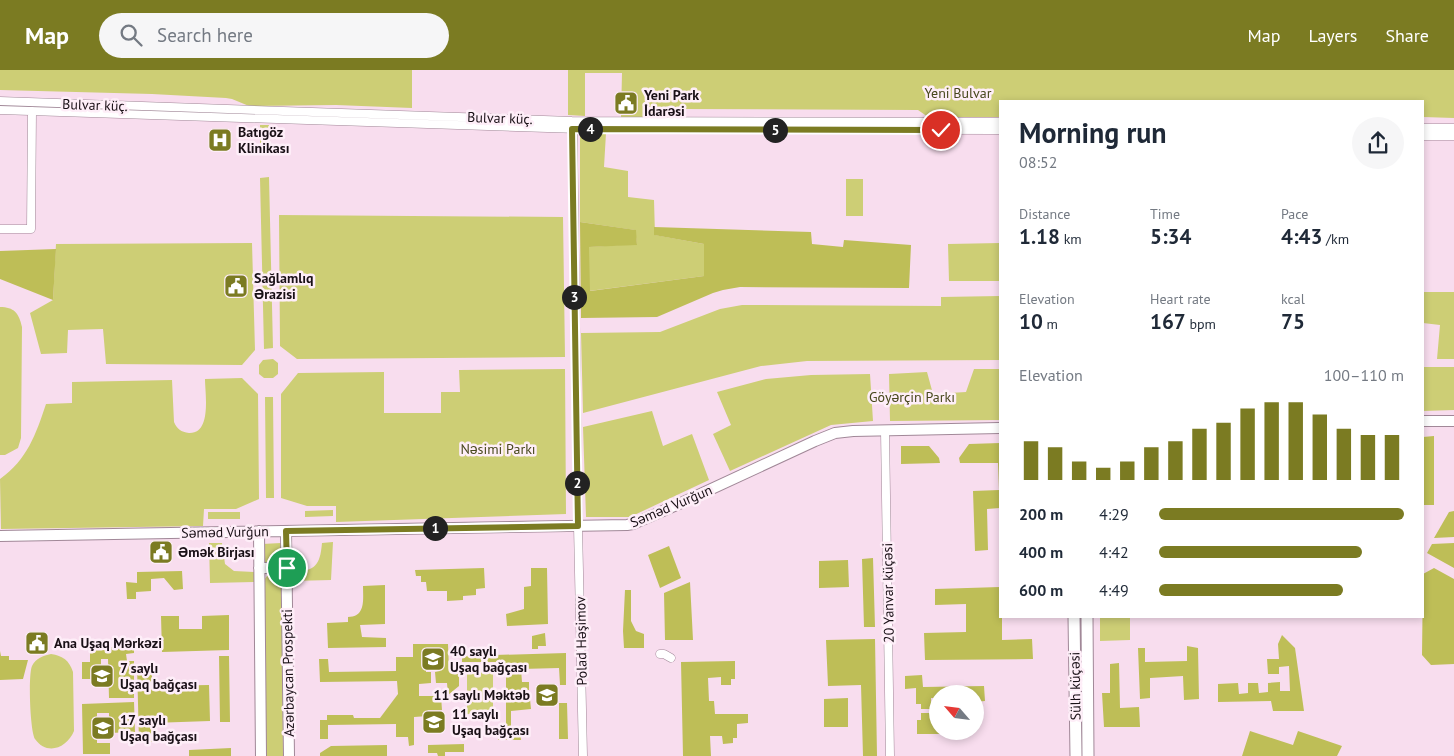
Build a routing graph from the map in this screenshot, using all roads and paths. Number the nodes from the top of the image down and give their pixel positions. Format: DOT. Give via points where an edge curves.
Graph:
graph roads {
  1 [pos="0,101"];
  2 [pos="54,107"];
  3 [pos="0,110"];
  4 [pos="32,111"];
  5 [pos="999,122"];
  6 [pos="572,125"];
  7 [pos="866,126"];
  8 [pos="1424,128"];
  9 [pos="1454,128"];
  10 [pos="999,130"];
  11 [pos="1424,136"];
  12 [pos="1454,136"];
  13 [pos="0,229"];
  14 [pos="1454,420"];
  15 [pos="1424,421"];
  16 [pos="999,428"];
  17 [pos="885,431"];
  18 [pos="578,526"];
  19 [pos="259,531"];
  20 [pos="286,531"];
  21 [pos="0,536"];
  22 [pos="259,568"];
  23 [pos="287,568"];
  24 [pos="1074,618"];
  25 [pos="1087,618"];
  26 [pos="660,654"];
  27 [pos="671,658"];
  28 [pos="261,756"];
  29 [pos="289,756"];
  30 [pos="583,756"];
  31 [pos="890,756"];
  32 [pos="1076,756"];
  33 [pos="1088,756"];
  1 -- 2 [label="street, Bulvar küç."];
  2 -- 4 [label="street, Bulvar küç."];
  2 -- 6 [label="street, Bulvar küç."];
  3 -- 4 [label="street, Bulvar küç."];
  4 -- 13 [label="street" via="31,229"];
  5 -- 7 [label="street, Bulvar küç."];
  6 -- 7 [label="street, Bulvar küç."];
  6 -- 18 [label="street, Polad Həşimov"];
  7 -- 10 [label="street, Bulvar küç."];
  8 -- 9 [label="street"];
  11 -- 12 [label="street"];
  14 -- 15 [label="main road"];
  16 -- 17 [label="main road, Səməd Vurğun"];
  17 -- 18 [label="main road, Səməd Vurğun" via="825,436 633,524"];
  17 -- 31 [label="street, 20 Yanvar küçəsi"];
  18 -- 20 [label="main road, Səməd Vurğun"];
  18 -- 30 [label="street, Polad Həşimov"];
  19 -- 20 [label="main road, Səməd Vurğun"];
  19 -- 21 [label="main road, Səməd Vurğun"];
  19 -- 22 [label="main road, Azərbaycan Prospekti"];
  20 -- 23 [label="main road, Azərbaycan Prospekti"];
  22 -- 23 [label="main road"];
  22 -- 28 [label="main road, Azərbaycan Prospekti"];
  23 -- 29 [label="main road, Azərbaycan Prospekti"];
  24 -- 32 [label="highway, Sülh küçəsi"];
  25 -- 33 [label="highway, Sülh küçəsi"];
  26 -- 27 [label="street"];
}
